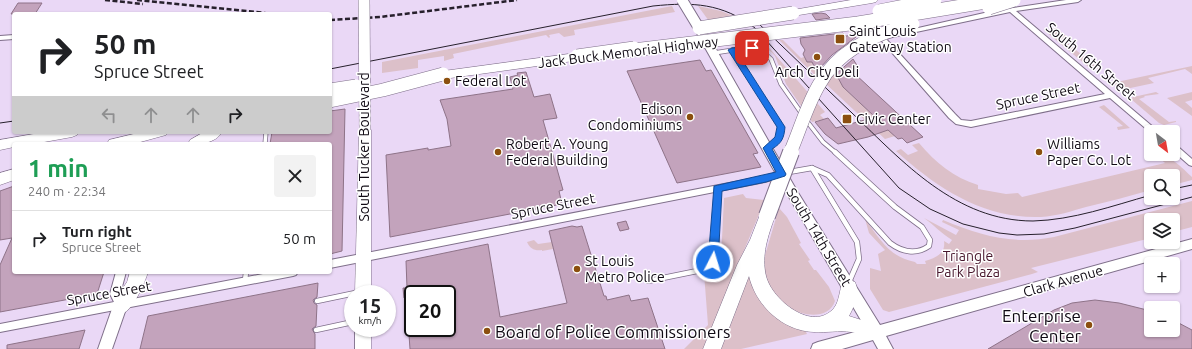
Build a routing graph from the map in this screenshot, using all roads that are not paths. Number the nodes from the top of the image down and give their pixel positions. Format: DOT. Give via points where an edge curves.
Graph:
graph roads {
  1 [pos="364,0"];
  2 [pos="682,0"];
  3 [pos="872,0"];
  4 [pos="935,0"];
  5 [pos="998,0"];
  6 [pos="1078,0"];
  7 [pos="1013,5"];
  8 [pos="700,31"];
  9 [pos="12,37"];
  10 [pos="0,38"];
  11 [pos="732,50"];
  12 [pos="713,53"];
  13 [pos="443,74"];
  14 [pos="396,82"];
  15 [pos="332,91"];
  16 [pos="332,91"];
  17 [pos="1111,95"];
  18 [pos="332,98"];
  19 [pos="332,101"];
  20 [pos="1147,125"];
  21 [pos="53,134"];
  22 [pos="61,134"];
  23 [pos="153,134"];
  24 [pos="212,134"];
  25 [pos="15,142"];
  26 [pos="17,142"];
  27 [pos="122,142"];
  28 [pos="198,142"];
  29 [pos="12,143"];
  30 [pos="12,143"];
  31 [pos="0,145"];
  32 [pos="767,148"];
  33 [pos="1180,153"];
  34 [pos="1192,163"];
  35 [pos="812,168"];
  36 [pos="782,174"];
  37 [pos="12,175"];
  38 [pos="0,179"];
  39 [pos="718,188"];
  40 [pos="758,241"];
  41 [pos="1192,244"];
  42 [pos="364,258"];
  43 [pos="332,264"];
  44 [pos="120,274"];
  45 [pos="138,274"];
  46 [pos="246,274"];
  47 [pos="283,274"];
  48 [pos="648,281"];
  49 [pos="245,282"];
  50 [pos="363,285"];
  51 [pos="849,285"];
  52 [pos="344,296"];
  53 [pos="317,301"];
  54 [pos="120,306"];
  55 [pos="344,324"];
  56 [pos="824,324"];
  57 [pos="0,328"];
  58 [pos="316,330"];
  59 [pos="877,334"];
  60 [pos="363,337"];
  61 [pos="105,349"];
  62 [pos="363,349"];
  63 [pos="712,349"];
  64 [pos="818,349"];
  65 [pos="886,349"];
  1 -- 42 [label="main road, South Tucker Boulevard, bridge"];
  2 -- 8 [label="main road, South 14th Street, bridge"];
  3 -- 8 [label="highway, bridge"];
  4 -- 13 [label="highway, Jack Buck Memorial Highway, bridge" via="748,33"];
  5 -- 14 [label="highway, Jack Buck Memorial Highway, bridge" via="846,26 585,56"];
  6 -- 7 [label="street"];
  7 -- 17 [label="street, South 16th Street"];
  7 -- 17 [label="street, Spruce Street" via="883,38 959,122 971,124"];
  7 -- 40 [label="highway, bridge" via="996,6 894,29 868,39 844,54 827,72 816,91 784,168"];
  8 -- 12 [label="main road, South 14th Street"];
  9 -- 10 [label="street"];
  11 -- 12 [label="lane"];
  11 -- 32 [label="lane" via="781,127 780,138"];
  11 -- 35 [label="lane" via="752,48 768,56 781,84 818,137 895,208 922,227 930,240 929,246 921,251 898,249 833,179"];
  12 -- 32 [label="main road, South 14th Street"];
  13 -- 15 [label="highway, Jack Buck Memorial Highway, bridge"];
  13 -- 19 [label="highway, bridge"];
  14 -- 16 [label="highway, Jack Buck Memorial Highway, bridge"];
  14 -- 18 [label="highway, bridge"];
  17 -- 20 [label="street, South 16th Street"];
  21 -- 25 [label="highway"];
  22 -- 26 [label="highway"];
  23 -- 27 [label="highway"];
  24 -- 28 [label="highway"];
  29 -- 31 [label="highway"];
  30 -- 31 [label="highway"];
  32 -- 36 [label="main road, South 14th Street"];
  33 -- 34 [label="street"];
  35 -- 36 [label="lane"];
  35 -- 51 [label="lane" via="858,244 860,258"];
  36 -- 39 [label="street, Spruce Street"];
  36 -- 51 [label="main road, South 14th Street"];
  37 -- 38 [label="highway"];
  39 -- 42 [label="street, Spruce Street"];
  39 -- 48 [label="lane" via="713,262 702,270"];
  40 -- 56 [label="highway" via="758,277 760,287 770,302 791,318 812,324"];
  40 -- 63 [label="highway" via="745,265"];
  41 -- 59 [label="main road, Clark Avenue"];
  42 -- 43 [label="street, Spruce Street"];
  42 -- 50 [label="main road, South Tucker Boulevard"];
  44 -- 54 [label="street" via="115,293"];
  45 -- 54 [label="highway"];
  46 -- 49 [label="lane"];
  47 -- 49 [label="street, Spruce Street"];
  49 -- 54 [label="street, Spruce Street"];
  51 -- 56 [label="highway" via="846,306 833,321"];
  51 -- 59 [label="main road, South 14th Street"];
  52 -- 53 [label="lane"];
  54 -- 57 [label="street, Spruce Street"];
  54 -- 61 [label="main road"];
  55 -- 58 [label="lane"];
  56 -- 59 [label="highway" via="854,324"];
  59 -- 64 [label="main road, Clark Avenue"];
  59 -- 65 [label="main road, South 14th Street"];
  60 -- 62 [label="main road"];
}
